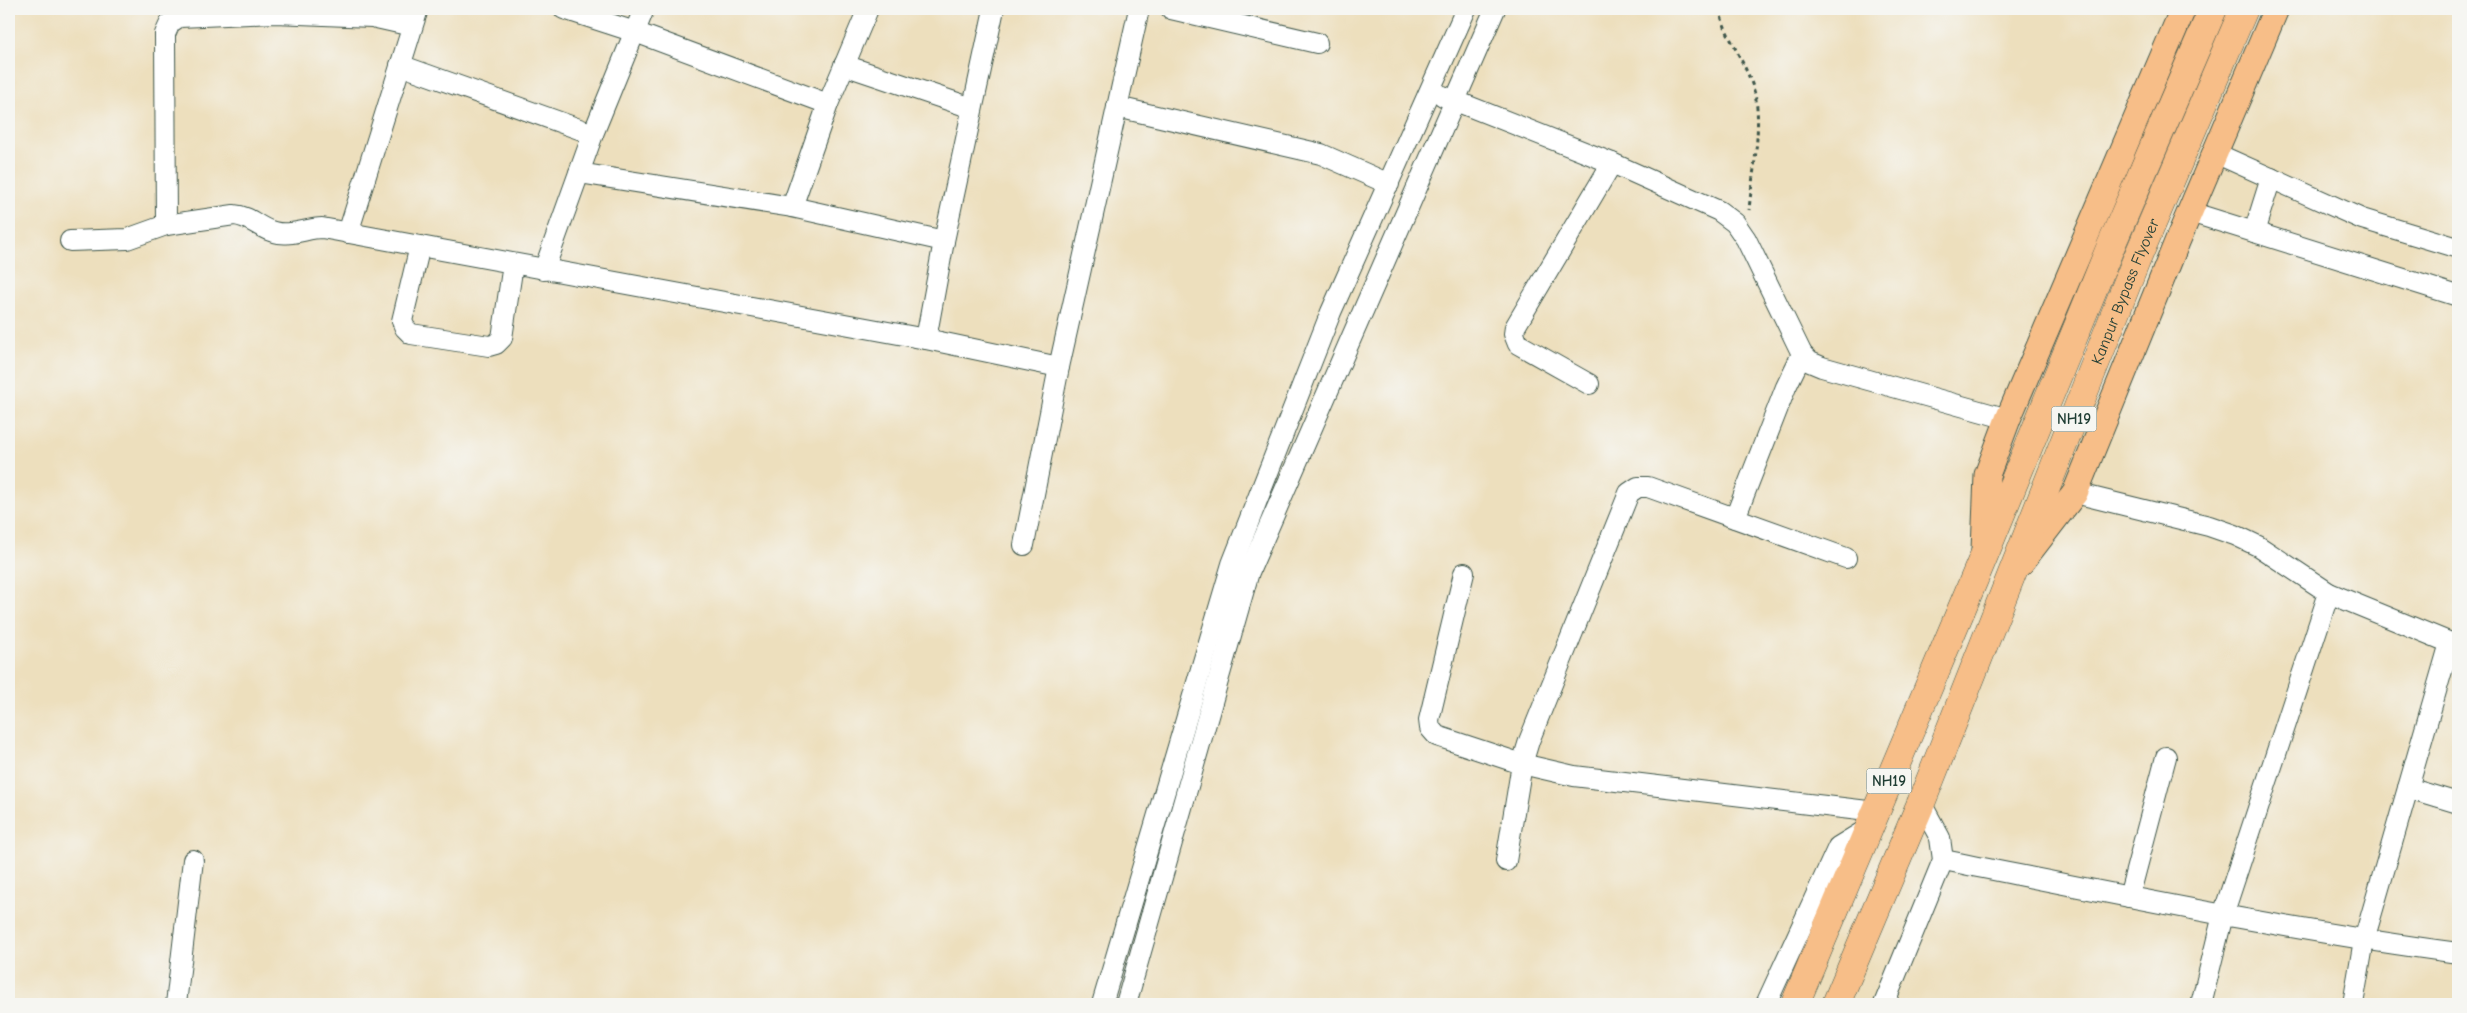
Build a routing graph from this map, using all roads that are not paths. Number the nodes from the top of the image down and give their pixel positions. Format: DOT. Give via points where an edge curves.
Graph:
graph roads {
  1 [pos="564,9"];
  2 [pos="644,9"];
  3 [pos="868,9"];
  4 [pos="994,9"];
  5 [pos="1139,9"];
  6 [pos="1171,9"];
  7 [pos="1466,9"];
  8 [pos="1495,9"];
  9 [pos="2183,9"];
  10 [pos="2213,9"];
  11 [pos="2244,9"];
  12 [pos="2276,9"];
  13 [pos="415,17"];
  14 [pos="635,32"];
  15 [pos="1317,43"];
  16 [pos="400,65"];
  17 [pos="844,65"];
  18 [pos="1431,91"];
  19 [pos="1456,101"];
  20 [pos="828,104"];
  21 [pos="1117,107"];
  22 [pos="972,108"];
  23 [pos="593,134"];
  24 [pos="2215,152"];
  25 [pos="1612,163"];
  26 [pos="579,173"];
  27 [pos="2271,178"];
  28 [pos="1389,184"];
  29 [pos="792,207"];
  30 [pos="2190,212"];
  31 [pos="166,225"];
  32 [pos="2254,232"];
  33 [pos="348,233"];
  34 [pos="70,241"];
  35 [pos="944,241"];
  36 [pos="420,246"];
  37 [pos="2458,248"];
  38 [pos="513,264"];
  39 [pos="544,270"];
  40 [pos="2458,296"];
  41 [pos="926,339"];
  42 [pos="1802,354"];
  43 [pos="1058,368"];
  44 [pos="1589,384"];
  45 [pos="2008,419"];
  46 [pos="2075,493"];
  47 [pos="1735,518"];
  48 [pos="1024,545"];
  49 [pos="1846,558"];
  50 [pos="1983,558"];
  51 [pos="1464,573"];
  52 [pos="2011,576"];
  53 [pos="2329,594"];
  54 [pos="2454,645"];
  55 [pos="2166,757"];
  56 [pos="1522,764"];
  57 [pos="2408,788"];
  58 [pos="1921,803"];
  59 [pos="2458,803"];
  60 [pos="1873,820"];
  61 [pos="193,860"];
  62 [pos="1943,860"];
  63 [pos="1506,862"];
  64 [pos="2129,896"];
  65 [pos="2223,915"];
  66 [pos="2364,940"];
  67 [pos="2458,954"];
  68 [pos="176,1004"];
  69 [pos="1102,1004"];
  70 [pos="1126,1004"];
  71 [pos="1766,1004"];
  72 [pos="1795,1004"];
  73 [pos="1836,1004"];
  74 [pos="1884,1004"];
  75 [pos="2201,1004"];
  76 [pos="2353,1004"];
  1 -- 14 [label="street"];
  2 -- 14 [label="street"];
  3 -- 17 [label="street"];
  4 -- 22 [label="street"];
  5 -- 21 [label="street"];
  6 -- 15 [label="street"];
  7 -- 18 [label="street"];
  8 -- 19 [label="street"];
  9 -- 45 [label="main road"];
  10 -- 50 [label="highway, Kanpur Bypass Flyover / NH19" via="2110,248"];
  11 -- 52 [label="highway, Kanpur Bypass Flyover / NH19" via="2136,261"];
  12 -- 24 [label="main road"];
  13 -- 16 [label="street"];
  13 -- 31 [label="street" via="275,13 179,17 170,23 165,34"];
  14 -- 20 [label="street"];
  14 -- 23 [label="street"];
  16 -- 23 [label="street"];
  16 -- 33 [label="street"];
  17 -- 20 [label="street"];
  17 -- 22 [label="street"];
  18 -- 19 [label="street"];
  18 -- 28 [label="street"];
  19 -- 25 [label="street"];
  19 -- 70 [label="street" via="1249,572"];
  20 -- 29 [label="street"];
  21 -- 28 [label="street" via="1321,154"];
  21 -- 43 [label="street"];
  22 -- 35 [label="street"];
  23 -- 26 [label="street"];
  24 -- 27 [label="street"];
  24 -- 30 [label="main road"];
  25 -- 42 [label="street" via="1719,211 1735,223 1746,239"];
  25 -- 44 [label="street" via="1515,326 1514,334 1518,344"];
  26 -- 29 [label="street"];
  26 -- 39 [label="street"];
  27 -- 32 [label="street"];
  27 -- 37 [label="street" via="2362,219"];
  28 -- 69 [label="street" via="1331,312 1232,564"];
  29 -- 35 [label="street"];
  30 -- 32 [label="street"];
  30 -- 46 [label="main road"];
  31 -- 33 [label="street" via="234,215 284,234 322,228"];
  31 -- 34 [label="street" via="127,239"];
  32 -- 40 [label="street"];
  33 -- 36 [label="street"];
  35 -- 41 [label="street"];
  36 -- 38 [label="street"];
  36 -- 38 [label="street" via="402,321 411,334 489,346 496,344 502,338"];
  38 -- 39 [label="street"];
  39 -- 41 [label="street"];
  41 -- 43 [label="street"];
  42 -- 45 [label="street" via="1822,367"];
  42 -- 47 [label="street"];
  43 -- 48 [label="street"];
  45 -- 50 [label="main road" via="1988,475"];
  46 -- 52 [label="main road"];
  46 -- 53 [label="street" via="2209,526 2235,536 2258,546"];
  47 -- 49 [label="street"];
  47 -- 56 [label="street" via="1648,487 1638,487 1629,493"];
  50 -- 60 [label="highway, NH19"];
  51 -- 56 [label="street" via="1429,720 1430,728 1446,741"];
  52 -- 58 [label="highway, NH19"];
  53 -- 54 [label="street"];
  53 -- 65 [label="street"];
  54 -- 57 [label="street"];
  55 -- 64 [label="street"];
  56 -- 60 [label="street" via="1574,776"];
  56 -- 63 [label="street"];
  57 -- 59 [label="street"];
  57 -- 66 [label="street"];
  58 -- 62 [label="street" via="1940,838"];
  58 -- 73 [label="highway, NH19"];
  60 -- 71 [label="street" via="1838,847"];
  60 -- 72 [label="highway, NH19"];
  61 -- 68 [label="street"];
  62 -- 64 [label="street"];
  62 -- 74 [label="street"];
  64 -- 65 [label="street"];
  65 -- 66 [label="street"];
  65 -- 75 [label="street"];
  66 -- 67 [label="street"];
  66 -- 76 [label="street"];
}
